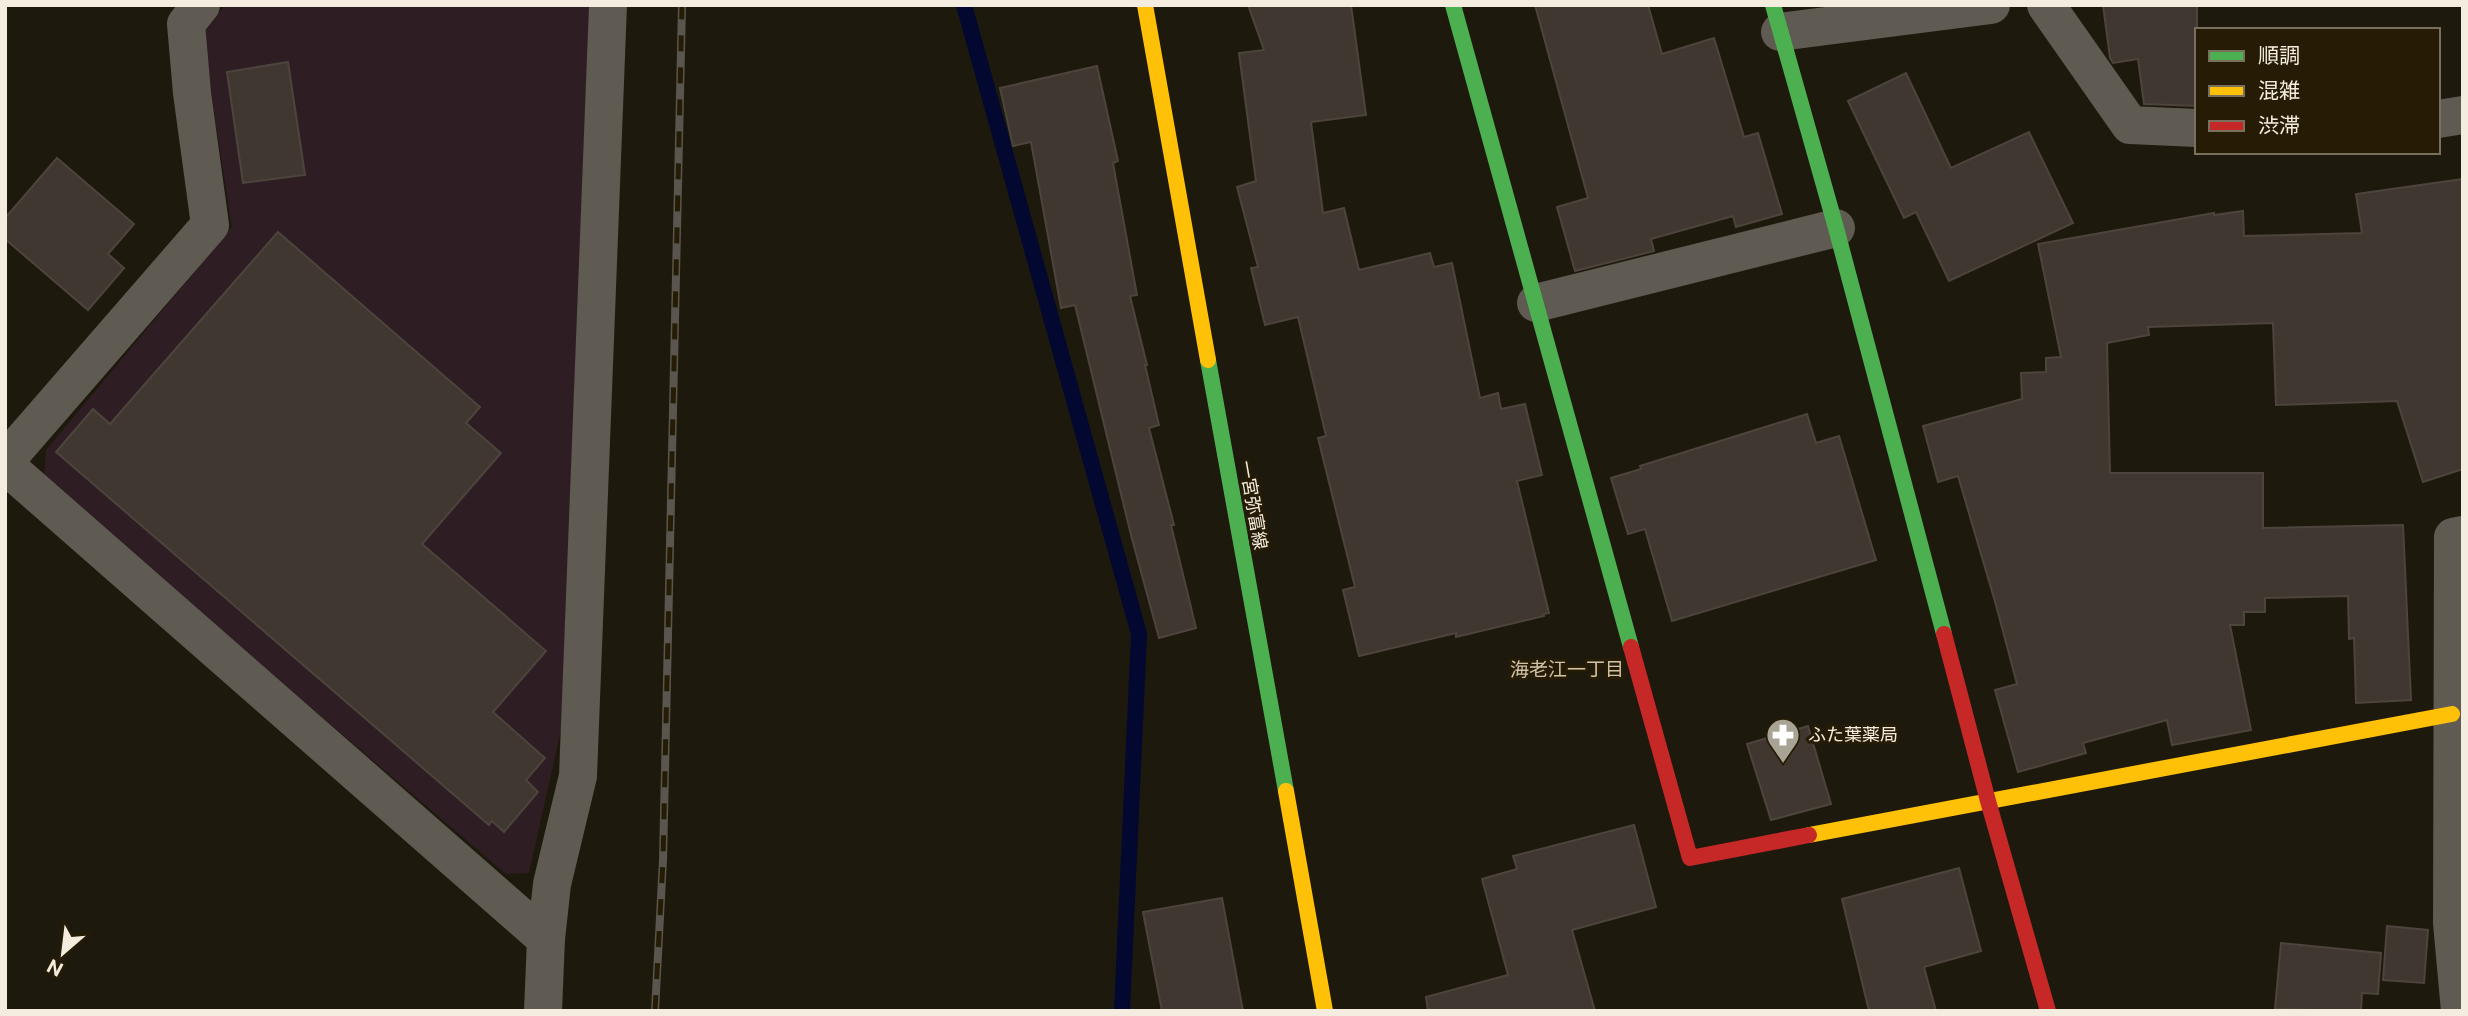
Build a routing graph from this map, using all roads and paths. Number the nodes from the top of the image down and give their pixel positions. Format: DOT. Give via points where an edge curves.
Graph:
graph roads {
  1 [pos="201,5"];
  2 [pos="608,5"];
  3 [pos="1145,5"];
  4 [pos="1453,5"];
  5 [pos="1991,5"];
  6 [pos="2046,5"];
  7 [pos="1776,19"];
  8 [pos="2463,115"];
  9 [pos="2440,119"];
  10 [pos="2195,128"];
  11 [pos="1836,228"];
  12 [pos="1536,303"];
  13 [pos="5,463"];
  14 [pos="2463,535"];
  15 [pos="2452,714"];
  16 [pos="1988,801"];
  17 [pos="2457,922"];
  18 [pos="546,939"];
  19 [pos="543,1011"];
  20 [pos="1325,1011"];
  21 [pos="2048,1011"];
  22 [pos="2460,1011"];
  1 -- 13 [label="street" via="186,24 211,225"];
  2 -- 18 [label="street" via="578,776 552,884"];
  3 -- 20 [label="street, 一宮弥富線"];
  4 -- 12 [label="street"];
  5 -- 7 [label="street"];
  6 -- 10 [label="street" via="2130,125"];
  7 -- 11 [label="street"];
  8 -- 9 [label="street"];
  11 -- 12 [label="street"];
  11 -- 16 [label="street"];
  12 -- 16 [label="street" via="1690,858"];
  13 -- 18 [label="street"];
  14 -- 15 [label="street" via="2453,537"];
  15 -- 16 [label="street"];
  15 -- 17 [label="street"];
  16 -- 21 [label="street"];
  17 -- 22 [label="street"];
  18 -- 19 [label="street"];
}
